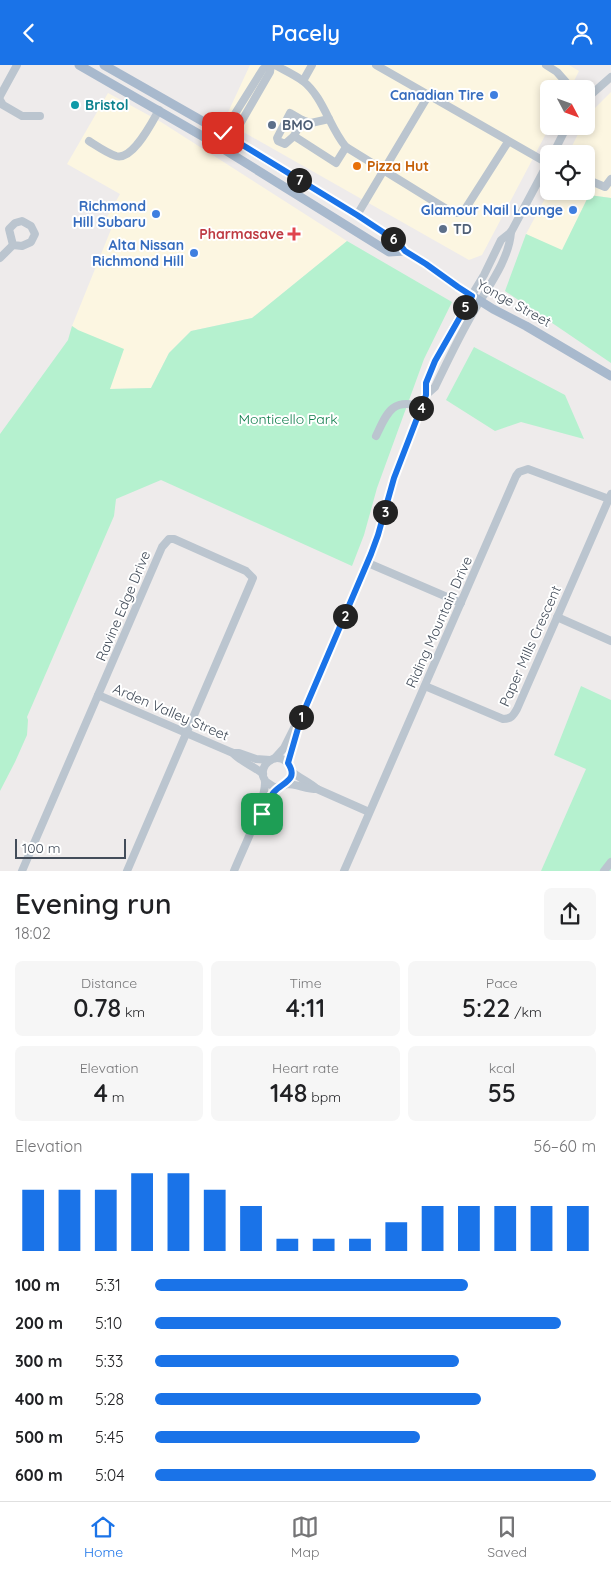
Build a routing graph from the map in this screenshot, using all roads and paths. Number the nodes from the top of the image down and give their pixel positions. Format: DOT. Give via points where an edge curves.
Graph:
graph roads {
  1 [pos="17,65"];
  2 [pos="79,65"];
  3 [pos="84,65"];
  4 [pos="104,65"];
  5 [pos="270,65"];
  6 [pos="275,65"];
  7 [pos="312,65"];
  8 [pos="376,65"];
  9 [pos="546,65"];
  10 [pos="96,74"];
  11 [pos="611,77"];
  12 [pos="564,80"];
  13 [pos="303,81"];
  14 [pos="595,91"];
  15 [pos="428,96"];
  16 [pos="0,98"];
  17 [pos="159,110"];
  18 [pos="40,116"];
  19 [pos="328,119"];
  20 [pos="302,120"];
  21 [pos="223,133"];
  22 [pos="294,136"];
  23 [pos="232,139"];
  24 [pos="89,141"];
  25 [pos="508,142"];
  26 [pos="216,144"];
  27 [pos="346,147"];
  28 [pos="225,150"];
  29 [pos="540,159"];
  30 [pos="384,170"];
  31 [pos="540,178"];
  32 [pos="611,179"];
  33 [pos="595,183"];
  34 [pos="357,215"];
  35 [pos="511,232"];
  36 [pos="13,245"];
  37 [pos="405,251"];
  38 [pos="0,258"];
  39 [pos="472,296"];
  40 [pos="480,301"];
  41 [pos="611,376"];
  42 [pos="426,395"];
  43 [pos="422,407"];
  44 [pos="376,436"];
  45 [pos="610,496"];
  46 [pos="368,563"];
  47 [pos="460,603"];
  48 [pos="557,617"];
  49 [pos="611,641"];
  50 [pos="425,686"];
  51 [pos="98,695"];
  52 [pos="301,718"];
  53 [pos="187,733"];
  54 [pos="234,753"];
  55 [pos="272,759"];
  56 [pos="288,763"];
  57 [pos="291,771"];
  58 [pos="264,777"];
  59 [pos="283,785"];
  60 [pos="317,789"];
  61 [pos="369,812"];
  62 [pos="254,823"];
  63 [pos="611,862"];
  64 [pos="22,871"];
  65 [pos="127,871"];
  66 [pos="234,871"];
  67 [pos="344,871"];
  68 [pos="604,871"];
  1 -- 16 [label="street"];
  2 -- 10 [label="main road, Yonge Street"];
  3 -- 10 [label="street"];
  4 -- 21 [label="main road, Yonge Street"];
  5 -- 21 [label="street" via="263,69"];
  5 -- 23 [label="street" via="270,72"];
  6 -- 13 [label="street"];
  7 -- 13 [label="street"];
  8 -- 15 [label="street"];
  9 -- 12 [label="street"];
  10 -- 17 [label="main road, Yonge Street"];
  11 -- 14 [label="street"];
  13 -- 19 [label="street" via="320,101"];
  15 -- 25 [label="street"];
  15 -- 30 [label="street"];
  16 -- 18 [label="street" via="3,105 22,116"];
  17 -- 24 [label="street" via="145,135 127,155 118,157"];
  17 -- 26 [label="main road, Yonge Street"];
  19 -- 20 [label="street" via="311,123"];
  19 -- 27 [label="street"];
  20 -- 22 [label="street"];
  20 -- 22 [label="street" via="290,113 277,138 285,144"];
  21 -- 23 [label="main road, Yonge Street"];
  21 -- 26 [label="street"];
  22 -- 27 [label="street" via="336,163"];
  23 -- 28 [label="street"];
  23 -- 34 [label="main road, Yonge Street"];
  25 -- 29 [label="street"];
  25 -- 30 [label="street" via="464,211 457,213"];
  26 -- 28 [label="main road, Yonge Street"];
  27 -- 30 [label="street"];
  28 -- 37 [label="main road, Yonge Street" via="389,251"];
  30 -- 34 [label="street"];
  31 -- 35 [label="street"];
  32 -- 33 [label="street" via="605,187"];
  34 -- 37 [label="main road, Yonge Street" via="398,242"];
  35 -- 39 [label="street" via="502,240"];
  35 -- 40 [label="street" via="510,245"];
  36 -- 38 [label="street"];
  37 -- 39 [label="main road, Yonge Street"];
  39 -- 40 [label="main road, Yonge Street"];
  39 -- 42 [label="street" via="435,361 426,383"];
  40 -- 41 [label="main road, Yonge Street"];
  40 -- 42 [label="street" via="435,387"];
  42 -- 43 [label="street"];
  43 -- 44 [label="street" via="409,403 397,405"];
  43 -- 46 [label="street" via="394,478"];
  45 -- 47 [label="street, Riding Mountain Drive" via="528,469 519,472"];
  45 -- 48 [label="street, Paper Mills Crescent"];
  46 -- 47 [label="street"];
  46 -- 52 [label="street"];
  47 -- 50 [label="street, Riding Mountain Drive"];
  48 -- 49 [label="street"];
  48 -- 50 [label="street, Paper Mills Crescent" via="517,709 509,719 497,717"];
  50 -- 61 [label="street, Riding Mountain Drive"];
  51 -- 53 [label="street, Arden Valley Street"];
  51 -- 53 [label="street, Ravine Edge Drive" via="162,547 169,539 174,539 246,571 253,578"];
  51 -- 64 [label="street, Ravine Edge Drive"];
  52 -- 55 [label="street" via="284,748"];
  52 -- 56 [label="street"];
  53 -- 54 [label="street, Arden Valley Street"];
  53 -- 65 [label="street"];
  54 -- 55 [label="street, Arden Valley Street"];
  54 -- 58 [label="street, Arden Valley Street"];
  55 -- 56 [label="street"];
  55 -- 58 [label="street" via="265,765"];
  56 -- 57 [label="street"];
  57 -- 59 [label="street" via="290,778"];
  57 -- 60 [label="street"];
  58 -- 59 [label="street" via="272,786"];
  58 -- 62 [label="street" via="265,791"];
  59 -- 60 [label="street"];
  59 -- 62 [label="street" via="273,793"];
  60 -- 61 [label="street"];
  61 -- 67 [label="street, Riding Mountain Drive"];
  62 -- 66 [label="street"];
  63 -- 68 [label="street"];
}
